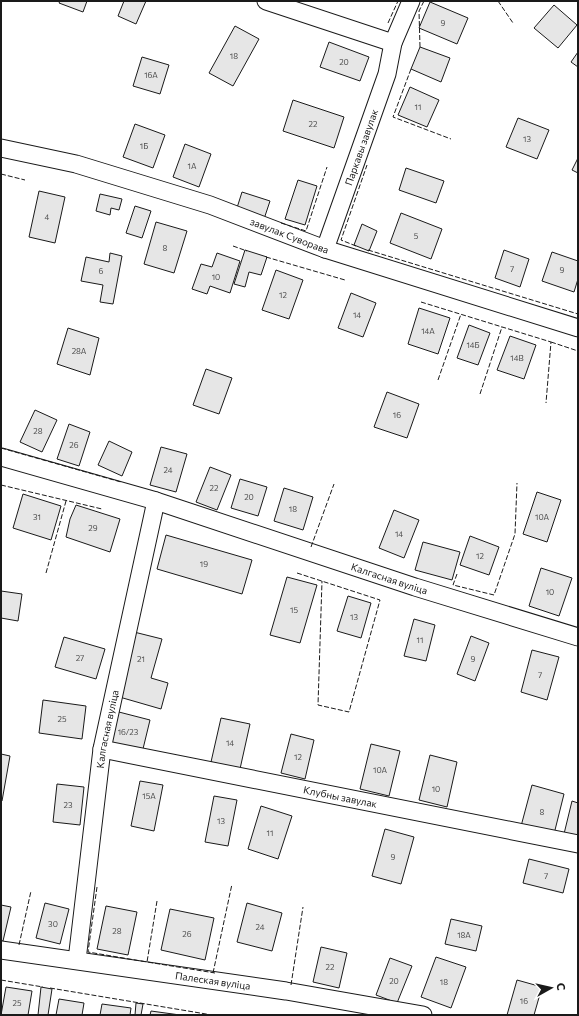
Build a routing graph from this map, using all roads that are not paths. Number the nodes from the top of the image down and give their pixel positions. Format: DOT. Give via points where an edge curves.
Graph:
graph roads {
  1 [pos="266,1"];
  2 [pos="411,1"];
  3 [pos="393,43"];
  4 [pos="1,148"];
  5 [pos="325,249"];
  6 [pos="578,328"];
  7 [pos="1,457"];
  8 [pos="156,501"];
  9 [pos="578,636"];
  10 [pos="102,749"];
  11 [pos="578,844"];
  12 [pos="1,950"];
  13 [pos="77,960"];
  14 [pos="423,1015"];
  1 -- 3 [label="street"];
  2 -- 3 [label="street, Паркавы завулак"];
  3 -- 5 [label="street, Паркавы завулак" via="387,74"];
  4 -- 5 [label="street, завулак Суворава" via="76,164 210,205"];
  5 -- 6 [label="street, завулак Суворава"];
  7 -- 8 [label="street, Калгасная вуліца"];
  8 -- 9 [label="street, Калгасная вуліца" via="415,587"];
  8 -- 10 [label="street, Калгасная вуліца"];
  10 -- 11 [label="street, Клубны завулак"];
  10 -- 13 [label="street, Калгасная вуліца"];
  12 -- 13 [label="street, Палеская вуліца"];
  13 -- 14 [label="street, Палеская вуліца" via="286,991"];
}
